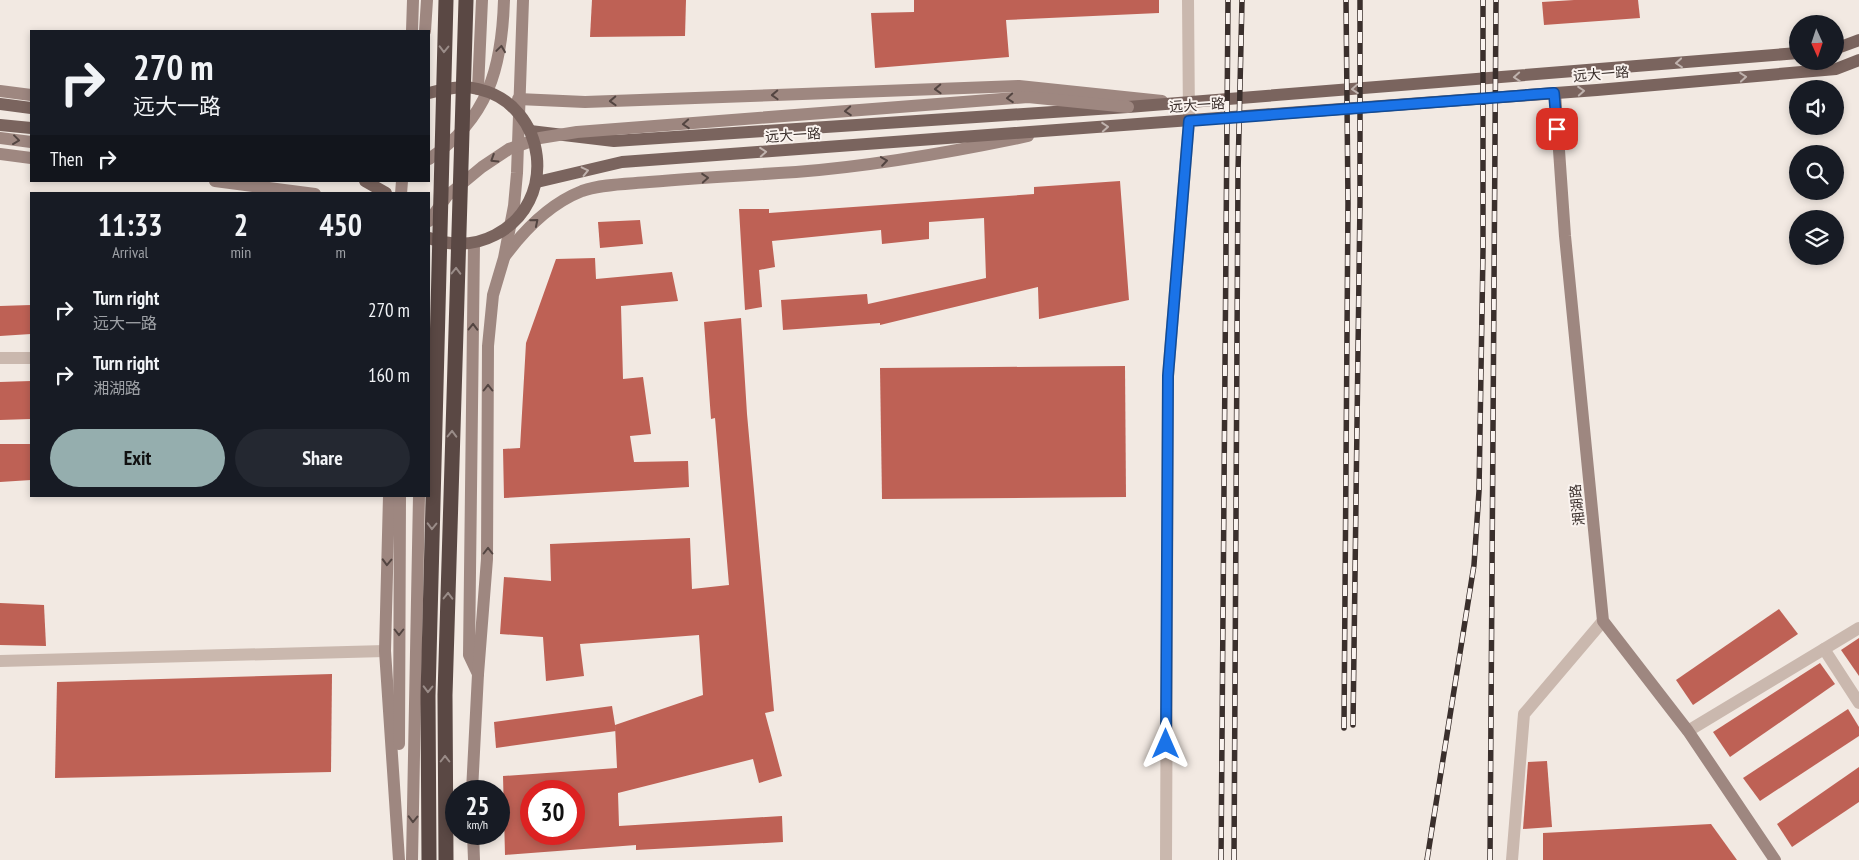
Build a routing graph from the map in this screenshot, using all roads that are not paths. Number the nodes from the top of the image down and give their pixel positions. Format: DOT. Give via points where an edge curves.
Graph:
graph roads {
  1 [pos="413,0"];
  2 [pos="427,0"];
  3 [pos="446,0"];
  4 [pos="466,0"];
  5 [pos="482,0"];
  6 [pos="504,0"];
  7 [pos="523,0"];
  8 [pos="1188,0"];
  9 [pos="412,30"];
  10 [pos="425,30"];
  11 [pos="1859,40"];
  12 [pos="1844,46"];
  13 [pos="1789,54"];
  14 [pos="1859,60"];
  15 [pos="478,89"];
  16 [pos="0,91"];
  17 [pos="430,93"];
  18 [pos="1554,93"];
  19 [pos="30,95"];
  20 [pos="518,99"];
  21 [pos="1183,102"];
  22 [pos="0,104"];
  23 [pos="1128,107"];
  24 [pos="30,108"];
  25 [pos="1189,121"];
  26 [pos="0,125"];
  27 [pos="30,128"];
  28 [pos="530,130"];
  29 [pos="1056,131"];
  30 [pos="0,138"];
  31 [pos="30,142"];
  32 [pos="0,154"];
  33 [pos="30,158"];
  34 [pos="430,158"];
  35 [pos="222,182"];
  36 [pos="367,182"];
  37 [pos="537,182"];
  38 [pos="299,192"];
  39 [pos="384,192"];
  40 [pos="430,220"];
  41 [pos="430,238"];
  42 [pos="474,243"];
  43 [pos="504,258"];
  44 [pos="0,358"];
  45 [pos="30,358"];
  46 [pos="389,497"];
  47 [pos="400,497"];
  48 [pos="419,497"];
  49 [pos="1603,621"];
  50 [pos="1859,628"];
  51 [pos="1824,649"];
  52 [pos="385,651"];
  53 [pos="0,661"];
  54 [pos="478,674"];
  55 [pos="1859,703"];
  56 [pos="1688,731"];
  57 [pos="473,780"];
  58 [pos="473,845"];
  59 [pos="399,860"];
  60 [pos="412,860"];
  61 [pos="429,860"];
  62 [pos="446,860"];
  63 [pos="474,860"];
  64 [pos="1166,860"];
  65 [pos="1512,860"];
  66 [pos="1775,860"];
  1 -- 9 [label="main road"];
  2 -- 10 [label="main road"];
  3 -- 61 [label="highway, one-way, bridge" via="428,696"];
  62 -- 4 [label="highway, one-way, bridge" via="445,695"];
  5 -- 15 [label="main road"];
  34 -- 6 [label="main road, one-way, bridge" via="446,148 488,92 498,63"];
  7 -- 20 [label="main road"];
  8 -- 21 [label="street"];
  11 -- 12 [label="main road"];
  13 -- 21 [label="main road, 远大一路, one-way"];
  18 -- 14 [label="main road, 远大一路, one-way" via="1836,69"];
  15 -- 17 [label="main road, bridge" via="447,88"];
  15 -- 28 [label="main road, bridge" via="509,104"];
  16 -- 19 [label="main road"];
  18 -- 25 [label="main road, 远大一路"];
  18 -- 49 [label="main road, 湘湖路"];
  21 -- 20 [label="main road, one-way" via="1018,86 585,102"];
  20 -- 43 [label="main road" via="517,172"];
  21 -- 23 [label="main road, 远大一路"];
  21 -- 25 [label="street"];
  22 -- 24 [label="main road"];
  23 -- 28 [label="main road, 远大一路, bridge" via="614,141"];
  23 -- 40 [label="main road, one-way, bridge" via="1028,97 540,138 488,162 447,196"];
  29 -- 25 [label="main road, 远大一路, one-way"];
  25 -- 64 [label="street" via="1168,376"];
  26 -- 27 [label="main road"];
  28 -- 37 [label="main road, bridge" via="539,164"];
  37 -- 29 [label="main road, 远大一路, one-way" via="622,162"];
  43 -- 29 [label="main road, one-way" via="536,220 582,191 626,184 815,170 944,153"];
  30 -- 31 [label="main road, one-way"];
  32 -- 33 [label="main road"];
  35 -- 38 [label="main road"];
  36 -- 39 [label="main road"];
  37 -- 42 [label="main road, bridge" via="515,222 503,232"];
  41 -- 42 [label="main road, bridge" via="449,244"];
  54 -- 42 [label="main road, one-way" via="468,655"];
  54 -- 43 [label="main road, one-way" via="488,559 488,346 493,295"];
  44 -- 45 [label="street"];
  46 -- 52 [label="main road, one-way"];
  47 -- 59 [label="main road, one-way"];
  48 -- 60 [label="main road, one-way"];
  49 -- 56 [label="main road"];
  49 -- 65 [label="street" via="1524,714"];
  50 -- 51 [label="street"];
  51 -- 55 [label="street"];
  51 -- 56 [label="street"];
  52 -- 53 [label="street"];
  52 -- 59 [label="main road"];
  54 -- 57 [label="main road"];
  56 -- 66 [label="main road"];
  58 -- 63 [label="main road"];
}
